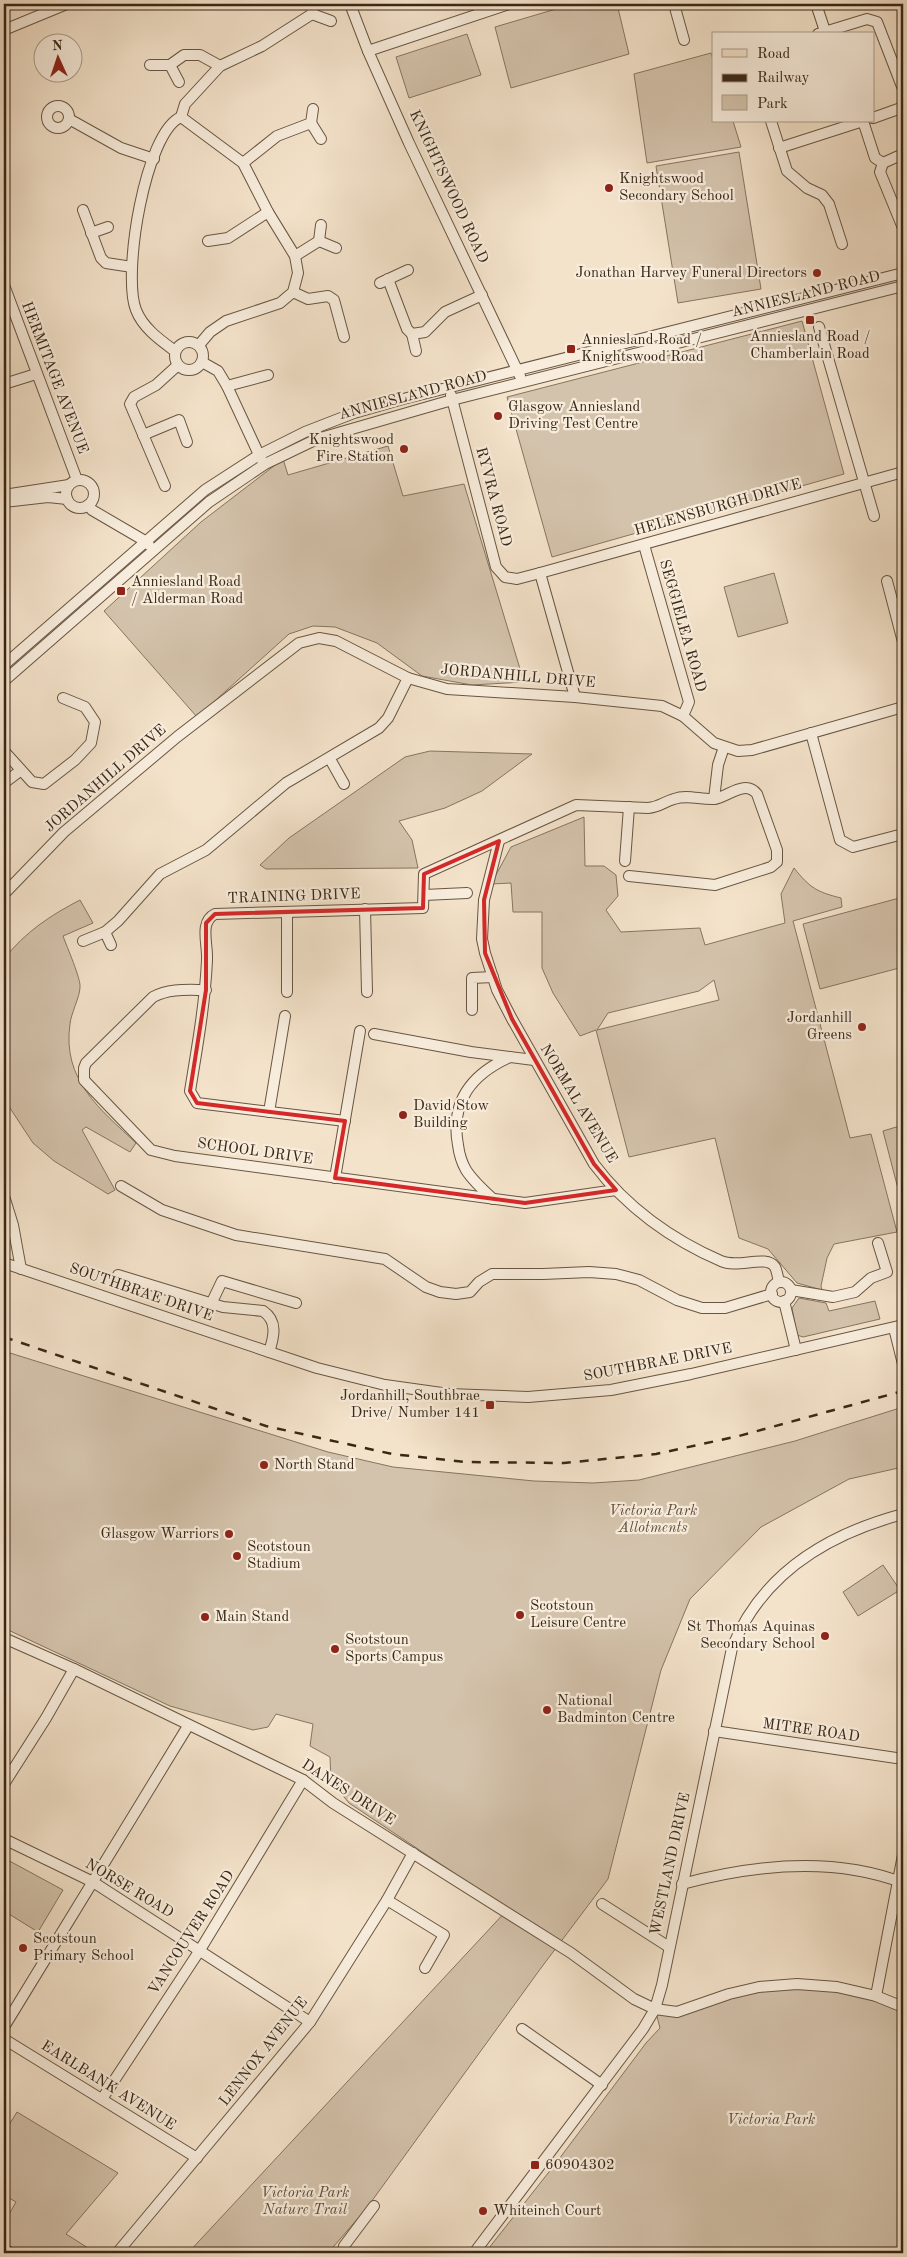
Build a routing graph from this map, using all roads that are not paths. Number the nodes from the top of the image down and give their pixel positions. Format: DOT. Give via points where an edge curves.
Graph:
graph roads {
  1 [pos="67,4"];
  2 [pos="350,4"];
  3 [pos="509,4"];
  4 [pos="674,4"];
  5 [pos="816,4"];
  6 [pos="312,9"];
  7 [pos="331,21"];
  8 [pos="4,30"];
  9 [pos="822,32"];
  10 [pos="825,32"];
  11 [pos="684,40"];
  12 [pos="368,50"];
  13 [pos="150,65"];
  14 [pos="170,65"];
  15 [pos="220,66"];
  16 [pos="179,82"];
  17 [pos="903,89"];
  18 [pos="903,104"];
  19 [pos="314,109"];
  20 [pos="181,117"];
  21 [pos="874,118"];
  22 [pos="69,119"];
  23 [pos="770,122"];
  24 [pos="860,122"];
  25 [pos="863,122"];
  26 [pos="310,123"];
  27 [pos="321,139"];
  28 [pos="779,148"];
  29 [pos="903,154"];
  30 [pos="154,159"];
  31 [pos="243,163"];
  32 [pos="883,163"];
  33 [pos="83,210"];
  34 [pos="268,212"];
  35 [pos="321,225"];
  36 [pos="108,227"];
  37 [pos="903,228"];
  38 [pos="91,233"];
  39 [pos="319,240"];
  40 [pos="208,241"];
  41 [pos="842,244"];
  42 [pos="336,248"];
  43 [pos="294,256"];
  44 [pos="132,268"];
  45 [pos="408,270"];
  46 [pos="903,273"];
  47 [pos="4,285"];
  48 [pos="903,286"];
  49 [pos="293,292"];
  50 [pos="482,295"];
  51 [pos="819,327"];
  52 [pos="412,334"];
  53 [pos="344,337"];
  54 [pos="198,345"];
  55 [pos="175,351"];
  56 [pos="416,351"];
  57 [pos="202,362"];
  58 [pos="178,365"];
  59 [pos="518,370"];
  60 [pos="36,374"];
  61 [pos="268,375"];
  62 [pos="522,382"];
  63 [pos="4,384"];
  64 [pos="227,386"];
  65 [pos="448,387"];
  66 [pos="452,400"];
  67 [pos="143,434"];
  68 [pos="187,442"];
  69 [pos="259,455"];
  70 [pos="265,464"];
  71 [pos="903,472"];
  72 [pos="73,483"];
  73 [pos="864,483"];
  74 [pos="165,486"];
  75 [pos="4,494"];
  76 [pos="67,499"];
  77 [pos="4,502"];
  78 [pos="88,505"];
  79 [pos="874,516"];
  80 [pos="145,541"];
  81 [pos="644,544"];
  82 [pos="154,551"];
  83 [pos="540,573"];
  84 [pos="887,581"];
  85 [pos="903,642"];
  86 [pos="4,665"];
  87 [pos="408,678"];
  88 [pos="4,681"];
  89 [pos="575,697"];
  90 [pos="63,698"];
  91 [pos="903,707"];
  92 [pos="684,716"];
  93 [pos="811,733"];
  94 [pos="724,747"];
  95 [pos="4,750"];
  96 [pos="330,759"];
  97 [pos="20,771"];
  98 [pos="4,783"];
  99 [pos="344,784"];
  100 [pos="714,799"];
  101 [pos="629,807"];
  102 [pos="903,834"];
  103 [pos="499,841"];
  104 [pos="625,861"];
  105 [pos="629,876"];
  106 [pos="466,893"];
  107 [pos="4,894"];
  108 [pos="424,895"];
  109 [pos="365,909"];
  110 [pos="287,913"];
  111 [pos="104,932"];
  112 [pos="83,941"];
  113 [pos="111,945"];
  114 [pos="493,977"];
  115 [pos="206,990"];
  116 [pos="287,992"];
  117 [pos="367,992"];
  118 [pos="472,1010"];
  119 [pos="285,1016"];
  120 [pos="360,1031"];
  121 [pos="374,1034"];
  122 [pos="510,1057"];
  123 [pos="534,1060"];
  124 [pos="269,1112"];
  125 [pos="345,1121"];
  126 [pos="335,1178"];
  127 [pos="121,1186"];
  128 [pos="616,1190"];
  129 [pos="4,1196"];
  130 [pos="493,1199"];
  131 [pos="878,1242"];
  132 [pos="4,1263"];
  133 [pos="21,1268"];
  134 [pos="118,1274"];
  135 [pos="779,1282"];
  136 [pos="791,1290"];
  137 [pos="772,1294"];
  138 [pos="784,1301"];
  139 [pos="296,1303"];
  140 [pos="212,1304"];
  141 [pos="899,1326"];
  142 [pos="796,1350"];
  143 [pos="269,1352"];
  144 [pos="903,1364"];
  145 [pos="903,1514"];
  146 [pos="4,1638"];
  147 [pos="74,1669"];
  148 [pos="188,1726"];
  149 [pos="714,1731"];
  150 [pos="903,1759"];
  151 [pos="303,1780"];
  152 [pos="4,1784"];
  153 [pos="4,1839"];
  154 [pos="413,1853"];
  155 [pos="903,1855"];
  156 [pos="93,1882"];
  157 [pos="901,1882"];
  158 [pos="682,1884"];
  159 [pos="386,1900"];
  160 [pos="602,1904"];
  161 [pos="669,1948"];
  162 [pos="200,1950"];
  163 [pos="425,1968"];
  164 [pos="876,1996"];
  165 [pos="903,2007"];
  166 [pos="655,2009"];
  167 [pos="310,2022"];
  168 [pos="4,2027"];
  169 [pos="522,2029"];
  170 [pos="4,2039"];
  171 [pos="602,2085"];
  172 [pos="102,2100"];
  173 [pos="197,2158"];
  174 [pos="374,2206"];
  175 [pos="4,2251"];
  176 [pos="8,2253"];
  177 [pos="117,2253"];
  178 [pos="346,2253"];
  179 [pos="474,2253"];
  1 -- 8 [label="street"];
  2 -- 12 [label="street, KNIGHTSWOOD ROAD"];
  3 -- 12 [label="street"];
  4 -- 11 [label="street"];
  5 -- 9 [label="street"];
  6 -- 7 [label="street"];
  6 -- 15 [label="street" via="262,46"];
  10 -- 17 [label="street" via="867,19 877,22"];
  12 -- 50 [label="street, KNIGHTSWOOD ROAD"];
  13 -- 14 [label="street"];
  14 -- 15 [label="street" via="184,54 200,55"];
  14 -- 16 [label="street"];
  15 -- 20 [label="street" via="185,104"];
  18 -- 21 [label="street" via="901,108"];
  19 -- 26 [label="street"];
  20 -- 30 [label="street" via="165,130"];
  20 -- 31 [label="street"];
  22 -- 30 [label="street" via="121,148"];
  23 -- 28 [label="street"];
  24 -- 28 [label="street"];
  25 -- 32 [label="street" via="875,158"];
  26 -- 27 [label="street"];
  26 -- 31 [label="street" via="277,136"];
  28 -- 41 [label="street" via="787,171 822,195 829,204"];
  29 -- 32 [label="street"];
  30 -- 44 [label="street" via="136,226"];
  31 -- 34 [label="street"];
  32 -- 37 [label="street" via="880,172"];
  33 -- 38 [label="street"];
  34 -- 40 [label="street" via="228,238"];
  34 -- 43 [label="street"];
  35 -- 39 [label="street"];
  36 -- 38 [label="street"];
  38 -- 44 [label="street" via="97,251 106,263"];
  39 -- 42 [label="street"];
  39 -- 43 [label="street"];
  43 -- 49 [label="street" via="298,272"];
  44 -- 55 [label="street" via="132,290 142,322"];
  45 -- 52 [label="street" via="384,281"];
  46 -- 59 [label="street, ANNIESLAND ROAD"];
  47 -- 60 [label="street, HERMITAGE AVENUE"];
  48 -- 62 [label="street, ANNIESLAND ROAD"];
  49 -- 53 [label="street" via="308,299 328,296 334,300"];
  49 -- 54 [label="street" via="280,303 226,321"];
  50 -- 52 [label="street" via="445,312 425,332"];
  50 -- 59 [label="street, KNIGHTSWOOD ROAD"];
  51 -- 73 [label="street"];
  52 -- 56 [label="street"];
  54 -- 55 [label="street" via="185,342"];
  54 -- 57 [label="street" via="203,353"];
  55 -- 58 [label="street"];
  57 -- 58 [label="street" via="190,370"];
  57 -- 64 [label="street" via="218,371"];
  58 -- 67 [label="street" via="156,386 134,397 130,404"];
  59 -- 62 [label="street, KNIGHTSWOOD ROAD"];
  59 -- 65 [label="street, ANNIESLAND ROAD"];
  60 -- 63 [label="street"];
  60 -- 72 [label="street, HERMITAGE AVENUE"];
  61 -- 64 [label="street"];
  62 -- 66 [label="street, ANNIESLAND ROAD"];
  64 -- 69 [label="street"];
  65 -- 66 [label="street, RYVRA ROAD"];
  65 -- 69 [label="street, ANNIESLAND ROAD" via="354,413"];
  66 -- 70 [label="street, ANNIESLAND ROAD" via="317,438"];
  66 -- 83 [label="street, RYVRA ROAD" via="496,567 505,577 517,579"];
  67 -- 68 [label="street" via="179,420"];
  67 -- 74 [label="street"];
  69 -- 70 [label="street"];
  69 -- 80 [label="street, ANNIESLAND ROAD" via="205,490"];
  70 -- 82 [label="street, ANNIESLAND ROAD" via="209,502"];
  71 -- 73 [label="street, HELENSBURGH DRIVE"];
  72 -- 75 [label="street"];
  72 -- 76 [label="street" via="67,490"];
  72 -- 78 [label="street" via="86,481 92,488 93,497"];
  73 -- 79 [label="street"];
  73 -- 81 [label="street, HELENSBURGH DRIVE"];
  76 -- 77 [label="street" via="48,497"];
  76 -- 78 [label="street" via="76,507"];
  78 -- 80 [label="street"];
  80 -- 82 [label="street"];
  80 -- 86 [label="street, ANNIESLAND ROAD"];
  81 -- 83 [label="street, HELENSBURGH DRIVE"];
  81 -- 92 [label="street, SEGGIELEA ROAD" via="689,702"];
  82 -- 88 [label="street, ANNIESLAND ROAD"];
  83 -- 89 [label="street"];
  84 -- 85 [label="street"];
  87 -- 89 [label="street, JORDANHILL DRIVE" via="447,689"];
  87 -- 96 [label="street" via="388,718 379,728"];
  87 -- 107 [label="street, JORDANHILL DRIVE" via="336,640 319,638 299,643 177,737 64,832"];
  89 -- 92 [label="street, JORDANHILL DRIVE" via="662,706"];
  90 -- 97 [label="street" via="86,707 95,722 91,743 44,784 32,782"];
  91 -- 93 [label="street, JORDANHILL DRIVE"];
  92 -- 94 [label="street, JORDANHILL DRIVE" via="714,743"];
  93 -- 94 [label="street, JORDANHILL DRIVE" via="752,750"];
  93 -- 102 [label="street" via="840,840 853,847"];
  94 -- 100 [label="street"];
  95 -- 97 [label="street"];
  96 -- 99 [label="street"];
  96 -- 111 [label="street" via="286,783 206,850 160,874"];
  97 -- 98 [label="street"];
  100 -- 101 [label="street" via="684,797 660,807"];
  100 -- 105 [label="street" via="745,788 755,790 777,850 777,862 771,867 715,885"];
  101 -- 103 [label="street" via="576,805"];
  101 -- 104 [label="street"];
  103 -- 108 [label="street" via="424,874"];
  103 -- 114 [label="street, NORMAL AVENUE" via="488,877 483,910 482,939"];
  106 -- 108 [label="street"];
  108 -- 109 [label="street, TRAINING DRIVE" via="423,908"];
  109 -- 110 [label="street, TRAINING DRIVE"];
  109 -- 117 [label="street"];
  110 -- 115 [label="street, TRAINING DRIVE" via="216,914 209,917 206,922"];
  110 -- 116 [label="street"];
  111 -- 112 [label="street"];
  111 -- 113 [label="street"];
  114 -- 118 [label="street" via="472,978"];
  114 -- 123 [label="street, NORMAL AVENUE"];
  115 -- 124 [label="street, TRAINING DRIVE" via="190,1091 192,1097 197,1103"];
  115 -- 126 [label="street, SCHOOL DRIVE" via="172,990 153,997 86,1063 84,1080 151,1150"];
  119 -- 124 [label="street"];
  120 -- 125 [label="street"];
  121 -- 122 [label="street"];
  122 -- 123 [label="street"];
  122 -- 130 [label="street" via="478,1076 457,1114 456,1136 466,1169"];
  123 -- 128 [label="street, NORMAL AVENUE" via="594,1164"];
  124 -- 125 [label="street, TRAINING DRIVE"];
  125 -- 126 [label="street"];
  126 -- 130 [label="street, SCHOOL DRIVE"];
  127 -- 137 [label="street" via="162,1210 236,1235 385,1259 426,1287 440,1292 470,1292 492,1274 589,1272 639,1280 677,1300 702,1308 725,1308"];
  128 -- 130 [label="street, SCHOOL DRIVE" via="525,1203"];
  128 -- 135 [label="street, NORMAL AVENUE" via="673,1236 722,1262 734,1265 768,1261 775,1267"];
  129 -- 133 [label="street"];
  131 -- 136 [label="street" via="887,1272 871,1278 856,1292 833,1297"];
  132 -- 133 [label="street, SOUTHBRAE DRIVE"];
  133 -- 143 [label="street, SOUTHBRAE DRIVE"];
  134 -- 140 [label="street, SOUTHBRAE DRIVE"];
  135 -- 136 [label="street" via="788,1284"];
  135 -- 137 [label="street" via="772,1288"];
  136 -- 138 [label="street" via="789,1298"];
  137 -- 138 [label="street" via="775,1299"];
  138 -- 142 [label="street"];
  139 -- 140 [label="street, SOUTHBRAE DRIVE" via="222,1281"];
  140 -- 143 [label="street, SOUTHBRAE DRIVE" via="263,1310 269,1314 274,1328"];
  141 -- 142 [label="street, SOUTHBRAE DRIVE"];
  141 -- 144 [label="street"];
  142 -- 143 [label="street, SOUTHBRAE DRIVE" via="624,1388 528,1397 407,1389 338,1374"];
  145 -- 149 [label="street, WESTLAND DRIVE" via="845,1533 814,1551 762,1597 739,1630 732,1648"];
  146 -- 147 [label="street, DANES DRIVE"];
  147 -- 148 [label="street, DANES DRIVE"];
  147 -- 152 [label="street"];
  148 -- 151 [label="street, DANES DRIVE"];
  148 -- 156 [label="street"];
  149 -- 150 [label="street, MITRE ROAD"];
  149 -- 158 [label="street, WESTLAND DRIVE"];
  151 -- 154 [label="street, DANES DRIVE" via="333,1803"];
  151 -- 162 [label="street, VANCOUVER ROAD"];
  153 -- 156 [label="street, NORSE ROAD"];
  154 -- 159 [label="street, LENNOX AVENUE"];
  154 -- 166 [label="street, DANES DRIVE" via="571,1953 634,1999"];
  155 -- 157 [label="street"];
  156 -- 162 [label="street, NORSE ROAD"];
  156 -- 168 [label="street"];
  157 -- 158 [label="street" via="860,1872 783,1866 737,1871"];
  157 -- 164 [label="street"];
  158 -- 161 [label="street, WESTLAND DRIVE"];
  159 -- 163 [label="street" via="444,1935"];
  159 -- 167 [label="street, LENNOX AVENUE"];
  160 -- 161 [label="street"];
  161 -- 166 [label="street, WESTLAND DRIVE"];
  162 -- 167 [label="street, NORSE ROAD"];
  162 -- 172 [label="street, VANCOUVER ROAD"];
  164 -- 165 [label="street"];
  164 -- 166 [label="street" via="837,1987 797,1984 759,1987 677,2012"];
  166 -- 171 [label="street, WESTLAND DRIVE"];
  167 -- 173 [label="street, LENNOX AVENUE"];
  169 -- 171 [label="street"];
  170 -- 172 [label="street, EARLBANK AVENUE"];
  171 -- 179 [label="street, WESTLAND DRIVE"];
  172 -- 173 [label="street, EARLBANK AVENUE"];
  173 -- 177 [label="street, LENNOX AVENUE"];
  174 -- 178 [label="street" via="344,2246"];
  175 -- 176 [label="main road"];
}
